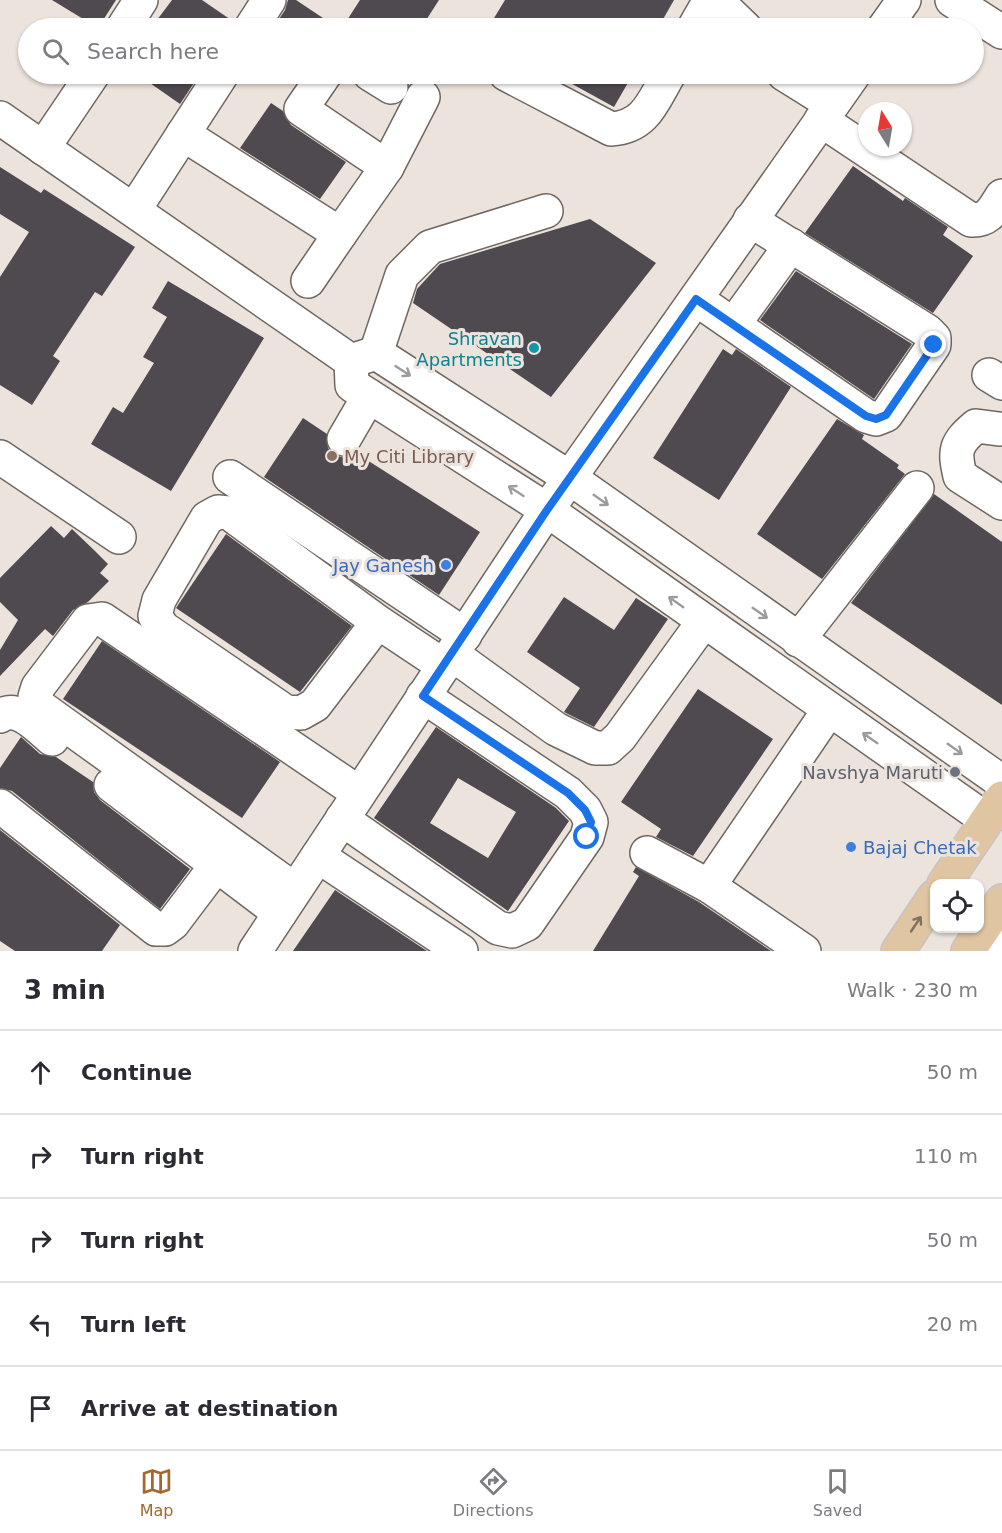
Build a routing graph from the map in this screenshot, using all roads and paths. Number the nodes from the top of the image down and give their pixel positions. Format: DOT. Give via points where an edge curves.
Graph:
graph roads {
  1 [pos="141,0"];
  2 [pos="269,0"];
  3 [pos="904,0"];
  4 [pos="952,0"];
  5 [pos="129,18"];
  6 [pos="257,18"];
  7 [pos="891,18"];
  8 [pos="980,18"];
  9 [pos="984,20"];
  10 [pos="1002,32"];
  11 [pos="86,84"];
  12 [pos="216,84"];
  13 [pos="318,84"];
  14 [pos="525,84"];
  15 [pos="663,84"];
  16 [pos="807,84"];
  17 [pos="835,96"];
  18 [pos="423,97"];
  19 [pos="0,118"];
  20 [pos="183,134"];
  21 [pos="43,148"];
  22 [pos="387,167"];
  23 [pos="1002,196"];
  24 [pos="134,210"];
  25 [pos="757,210"];
  26 [pos="546,211"];
  27 [pos="340,234"];
  28 [pos="971,235"];
  29 [pos="791,245"];
  30 [pos="308,281"];
  31 [pos="696,299"];
  32 [pos="921,310"];
  33 [pos="734,324"];
  34 [pos="363,357"];
  35 [pos="369,396"];
  36 [pos="999,429"];
  37 [pos="344,439"];
  38 [pos="0,457"];
  39 [pos="230,477"];
  40 [pos="570,478"];
  41 [pos="917,488"];
  42 [pos="1002,503"];
  43 [pos="547,510"];
  44 [pos="119,537"];
  45 [pos="704,621"];
  46 [pos="378,622"];
  47 [pos="798,640"];
  48 [pos="453,652"];
  49 [pos="423,696"];
  50 [pos="829,710"];
  51 [pos="0,716"];
  52 [pos="1002,782"];
  53 [pos="0,806"];
  54 [pos="350,806"];
  55 [pos="997,816"];
  56 [pos="22,849"];
  57 [pos="647,853"];
  58 [pos="326,862"];
  59 [pos="216,866"];
  60 [pos="948,879"];
  61 [pos="709,886"];
  62 [pos="287,901"];
  63 [pos="1002,901"];
  64 [pos="930,903"];
  65 [pos="983,945"];
  66 [pos="170,951"];
  67 [pos="255,951"];
  68 [pos="279,951"];
  69 [pos="461,951"];
  70 [pos="804,951"];
  71 [pos="898,951"];
  1 -- 5 [label="street"];
  2 -- 6 [label="street"];
  3 -- 7 [label="street"];
  4 -- 8 [label="street"];
  9 -- 10 [label="street"];
  11 -- 21 [label="street"];
  12 -- 20 [label="street"];
  13 -- 22 [label="street" via="301,109"];
  14 -- 15 [label="street" via="611,129 629,128 648,110"];
  16 -- 17 [label="street"];
  17 -- 23 [label="street" via="971,220 988,217"];
  17 -- 25 [label="street"];
  17 -- 28 [label="street"];
  18 -- 22 [label="street"];
  19 -- 21 [label="street"];
  20 -- 24 [label="street"];
  20 -- 27 [label="street"];
  21 -- 24 [label="street"];
  22 -- 27 [label="street"];
  24 -- 34 [label="street"];
  25 -- 29 [label="street"];
  25 -- 31 [label="street"];
  25 -- 32 [label="street"];
  26 -- 34 [label="street" via="430,247 402,275"];
  27 -- 30 [label="street"];
  29 -- 33 [label="street"];
  29 -- 33 [label="street" via="934,338 934,345 886,415 876,419 866,416"];
  31 -- 33 [label="street"];
  31 -- 40 [label="street"];
  34 -- 35 [label="street" via="352,385"];
  34 -- 40 [label="street, one-way"];
  35 -- 37 [label="street"];
  43 -- 35 [label="street, one-way"];
  36 -- 42 [label="street" via="976,426 959,441 956,458 960,477"];
  38 -- 44 [label="street"];
  39 -- 48 [label="street"];
  40 -- 43 [label="street"];
  40 -- 47 [label="street, one-way"];
  41 -- 47 [label="street"];
  45 -- 43 [label="street, one-way"];
  43 -- 48 [label="street"];
  45 -- 48 [label="street" via="608,748 595,748 556,729"];
  45 -- 50 [label="street"];
  46 -- 46 [label="street" via="315,705 301,713 286,712 163,628 155,616 159,600 207,518 218,512 229,513"];
  46 -- 48 [label="street"];
  47 -- 52 [label="street, one-way"];
  48 -- 49 [label="street"];
  49 -- 54 [label="street"];
  49 -- 54 [label="street" via="568,793 591,822 587,837 527,924 512,931 498,928"];
  55 -- 50 [label="street, one-way"];
  50 -- 61 [label="street"];
  51 -- 59 [label="street" via="18,712"];
  53 -- 59 [label="street" via="156,928 165,929 173,923"];
  54 -- 58 [label="street"];
  54 -- 62 [label="street" via="102,619 88,621 38,687 35,697 39,706"];
  55 -- 60 [label="main road"];
  56 -- 66 [label="street"];
  57 -- 61 [label="street"];
  58 -- 62 [label="street"];
  58 -- 68 [label="street"];
  58 -- 69 [label="street"];
  59 -- 62 [label="street"];
  61 -- 70 [label="street"];
  62 -- 67 [label="street"];
  63 -- 65 [label="main road"];
  71 -- 64 [label="main road, one-way"];
}
